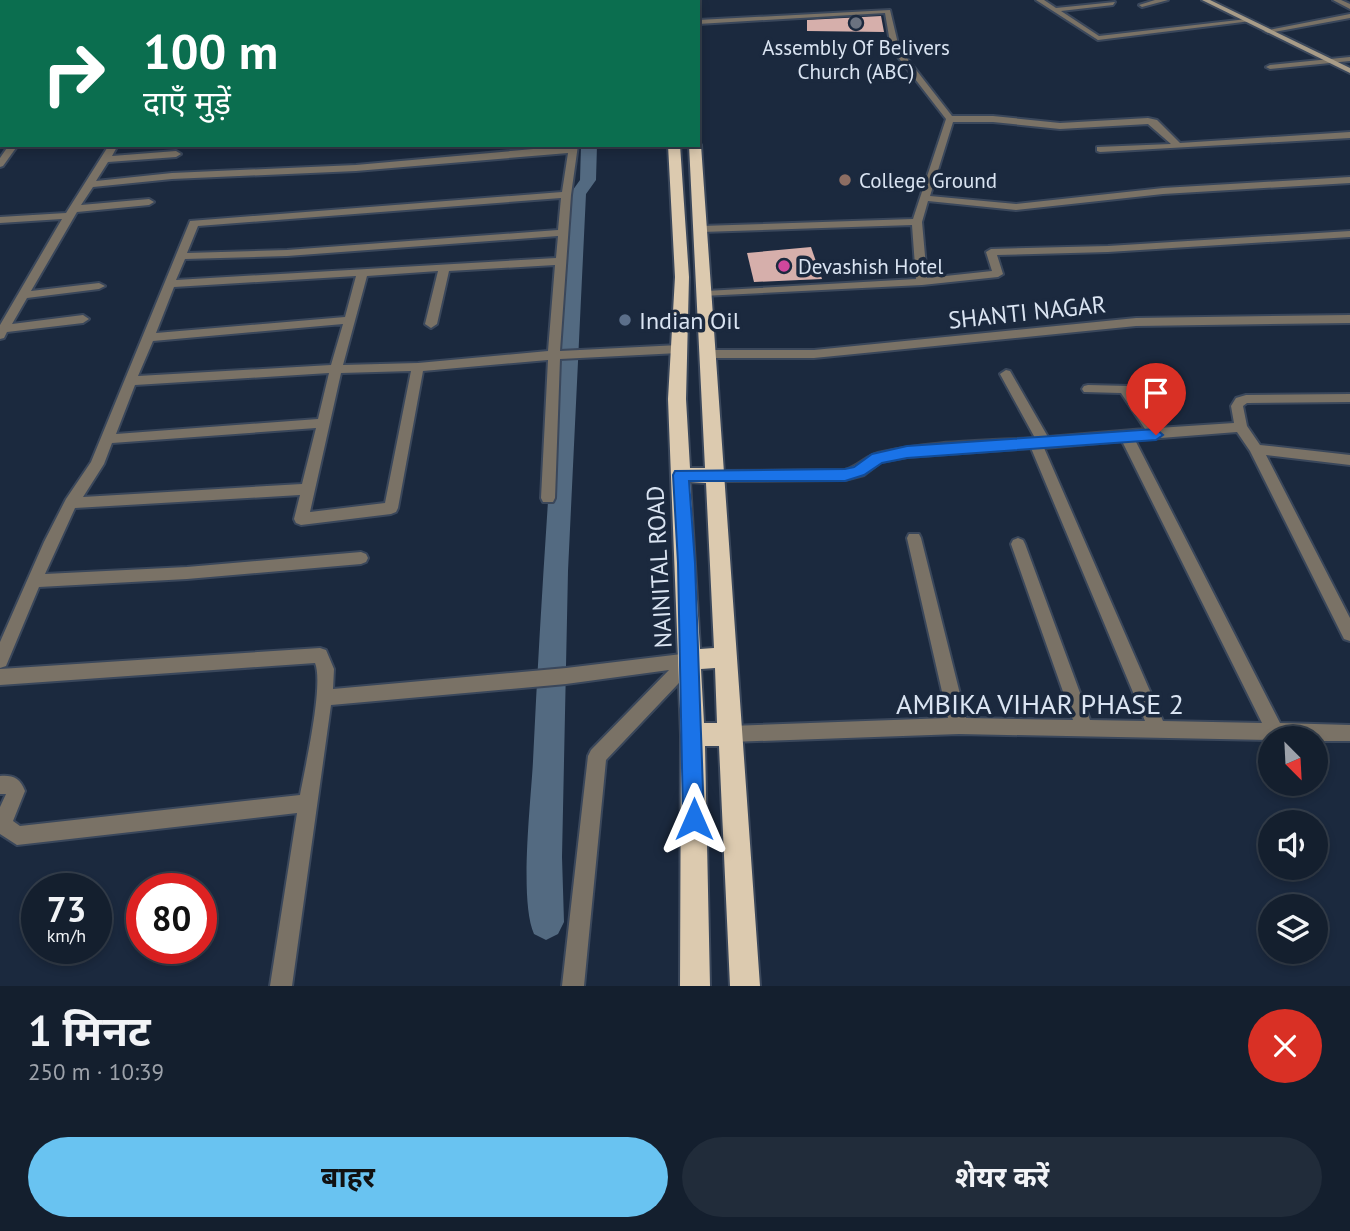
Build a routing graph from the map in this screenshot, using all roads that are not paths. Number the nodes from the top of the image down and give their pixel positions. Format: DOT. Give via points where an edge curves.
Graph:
graph roads {
  1 [pos="884,0"];
  2 [pos="1039,0"];
  3 [pos="1165,0"];
  4 [pos="1205,0"];
  5 [pos="1336,0"];
  6 [pos="1113,3"];
  7 [pos="1142,5"];
  8 [pos="1350,6"];
  9 [pos="888,10"];
  10 [pos="1055,10"];
  11 [pos="1350,16"];
  12 [pos="1247,21"];
  13 [pos="700,22"];
  14 [pos="1268,31"];
  15 [pos="1350,59"];
  16 [pos="1328,61"];
  17 [pos="1270,66"];
  18 [pos="1350,72"];
  19 [pos="950,119"];
  20 [pos="1350,135"];
  21 [pos="1178,146"];
  22 [pos="13,147"];
  23 [pos="113,147"];
  24 [pos="674,147"];
  25 [pos="695,147"];
  26 [pos="574,148"];
  27 [pos="1100,149"];
  28 [pos="176,154"];
  29 [pos="106,159"];
  30 [pos="0,164"];
  31 [pos="1350,180"];
  32 [pos="92,184"];
  33 [pos="566,195"];
  34 [pos="924,198"];
  35 [pos="149,202"];
  36 [pos="72,213"];
  37 [pos="0,220"];
  38 [pos="917,222"];
  39 [pos="701,229"];
  40 [pos="563,233"];
  41 [pos="1350,233"];
  42 [pos="181,256"];
  43 [pos="561,261"];
  44 [pos="444,269"];
  45 [pos="362,274"];
  46 [pos="922,282"];
  47 [pos="170,284"];
  48 [pos="99,286"];
  49 [pos="22,295"];
  50 [pos="706,295"];
  51 [pos="1350,318"];
  52 [pos="83,319"];
  53 [pos="349,320"];
  54 [pos="431,324"];
  55 [pos="2,332"];
  56 [pos="149,337"];
  57 [pos="679,349"];
  58 [pos="708,354"];
  59 [pos="563,355"];
  60 [pos="418,367"];
  61 [pos="336,370"];
  62 [pos="1006,374"];
  63 [pos="131,381"];
  64 [pos="1087,390"];
  65 [pos="1350,398"];
  66 [pos="324,423"];
  67 [pos="1241,427"];
  68 [pos="1156,435"];
  69 [pos="1127,438"];
  70 [pos="107,439"];
  71 [pos="1040,444"];
  72 [pos="1255,449"];
  73 [pos="1350,460"];
  74 [pos="681,475"];
  75 [pos="716,477"];
  76 [pos="308,489"];
  77 [pos="548,498"];
  78 [pos="71,503"];
  79 [pos="914,538"];
  80 [pos="1018,544"];
  81 [pos="361,558"];
  82 [pos="34,581"];
  83 [pos="1350,634"];
  84 [pos="725,657"];
  85 [pos="690,660"];
  86 [pos="0,661"];
  87 [pos="0,677"];
  88 [pos="324,698"];
  89 [pos="959,726"];
  90 [pos="1084,726"];
  91 [pos="1272,726"];
  92 [pos="1157,728"];
  93 [pos="1258,731"];
  94 [pos="1328,732"];
  95 [pos="1350,733"];
  96 [pos="730,734"];
  97 [pos="693,735"];
  98 [pos="0,785"];
  99 [pos="308,803"];
  100 [pos="281,986"];
  101 [pos="573,986"];
  102 [pos="695,986"];
  103 [pos="745,986"];
  1 -- 9 [label="street"];
  2 -- 10 [label="street"];
  3 -- 7 [label="street"];
  4 -- 12 [label="main road"];
  5 -- 8 [label="street"];
  6 -- 10 [label="street"];
  9 -- 13 [label="street"];
  9 -- 19 [label="street" via="895,48"];
  10 -- 12 [label="street" via="1098,38"];
  11 -- 14 [label="street"];
  12 -- 14 [label="main road"];
  14 -- 16 [label="main road"];
  15 -- 16 [label="street"];
  16 -- 17 [label="street"];
  16 -- 18 [label="main road"];
  19 -- 21 [label="street" via="1060,126 1148,121"];
  19 -- 34 [label="street"];
  20 -- 21 [label="street"];
  21 -- 27 [label="street"];
  22 -- 30 [label="street"];
  23 -- 29 [label="street"];
  24 -- 57 [label="highway, NAINITAL ROAD" via="682,277"];
  25 -- 39 [label="highway"];
  26 -- 32 [label="street" via="356,168"];
  26 -- 33 [label="street"];
  28 -- 29 [label="street"];
  29 -- 32 [label="street"];
  31 -- 34 [label="street" via="1163,191 1016,206"];
  32 -- 36 [label="street"];
  33 -- 40 [label="street"];
  33 -- 42 [label="street" via="194,223"];
  34 -- 38 [label="street"];
  35 -- 36 [label="street"];
  36 -- 37 [label="street"];
  36 -- 49 [label="street"];
  38 -- 39 [label="street"];
  38 -- 46 [label="street"];
  39 -- 50 [label="highway"];
  40 -- 42 [label="street"];
  40 -- 43 [label="street"];
  41 -- 46 [label="street" via="991,252 998,274"];
  42 -- 47 [label="street"];
  43 -- 44 [label="street"];
  43 -- 59 [label="street"];
  44 -- 45 [label="street"];
  44 -- 54 [label="street"];
  45 -- 47 [label="street"];
  45 -- 53 [label="street"];
  46 -- 50 [label="street"];
  47 -- 56 [label="street"];
  48 -- 49 [label="street"];
  49 -- 55 [label="street"];
  50 -- 58 [label="highway"];
  51 -- 58 [label="street, SHANTI NAGAR" via="1136,322 814,354"];
  52 -- 55 [label="street"];
  53 -- 56 [label="street"];
  53 -- 61 [label="street"];
  56 -- 63 [label="street"];
  57 -- 59 [label="street"];
  57 -- 74 [label="highway, NAINITAL ROAD"];
  58 -- 75 [label="highway"];
  59 -- 60 [label="street"];
  59 -- 77 [label="street"];
  60 -- 61 [label="street"];
  60 -- 76 [label="street" via="391,508 301,519"];
  61 -- 63 [label="street"];
  61 -- 66 [label="street"];
  62 -- 71 [label="street"];
  63 -- 70 [label="street"];
  64 -- 68 [label="street" via="1125,389"];
  65 -- 67 [label="street" via="1246,399 1237,406"];
  66 -- 70 [label="street"];
  66 -- 76 [label="street"];
  67 -- 68 [label="street"];
  67 -- 72 [label="street"];
  68 -- 69 [label="street"];
  69 -- 71 [label="street"];
  69 -- 91 [label="street"];
  70 -- 78 [label="street" via="97,464"];
  71 -- 75 [label="street" via="907,452 877,458 845,475"];
  71 -- 92 [label="street"];
  72 -- 73 [label="street"];
  72 -- 83 [label="street"];
  74 -- 75 [label="highway"];
  74 -- 85 [label="highway, NAINITAL ROAD"];
  75 -- 84 [label="highway"];
  76 -- 78 [label="street"];
  78 -- 82 [label="street"];
  79 -- 89 [label="street"];
  80 -- 90 [label="street"];
  81 -- 82 [label="street"];
  82 -- 86 [label="street"];
  84 -- 85 [label="highway"];
  84 -- 96 [label="highway"];
  85 -- 88 [label="street"];
  85 -- 97 [label="highway, NAINITAL ROAD"];
  85 -- 101 [label="street" via="597,756"];
  87 -- 88 [label="street" via="320,655 326,670"];
  88 -- 99 [label="street"];
  89 -- 90 [label="street, AMBIKA VIHAR PHASE 2"];
  89 -- 96 [label="street, AMBIKA VIHAR PHASE 2"];
  90 -- 92 [label="street, AMBIKA VIHAR PHASE 2"];
  92 -- 93 [label="street, AMBIKA VIHAR PHASE 2"];
  94 -- 95 [label="street, AMBIKA VIHAR PHASE 2"];
  96 -- 97 [label="highway"];
  96 -- 103 [label="highway"];
  97 -- 102 [label="highway, NAINITAL ROAD"];
  98 -- 99 [label="street" via="10,784 16,791 2,824 17,836"];
  99 -- 100 [label="street"];
}
